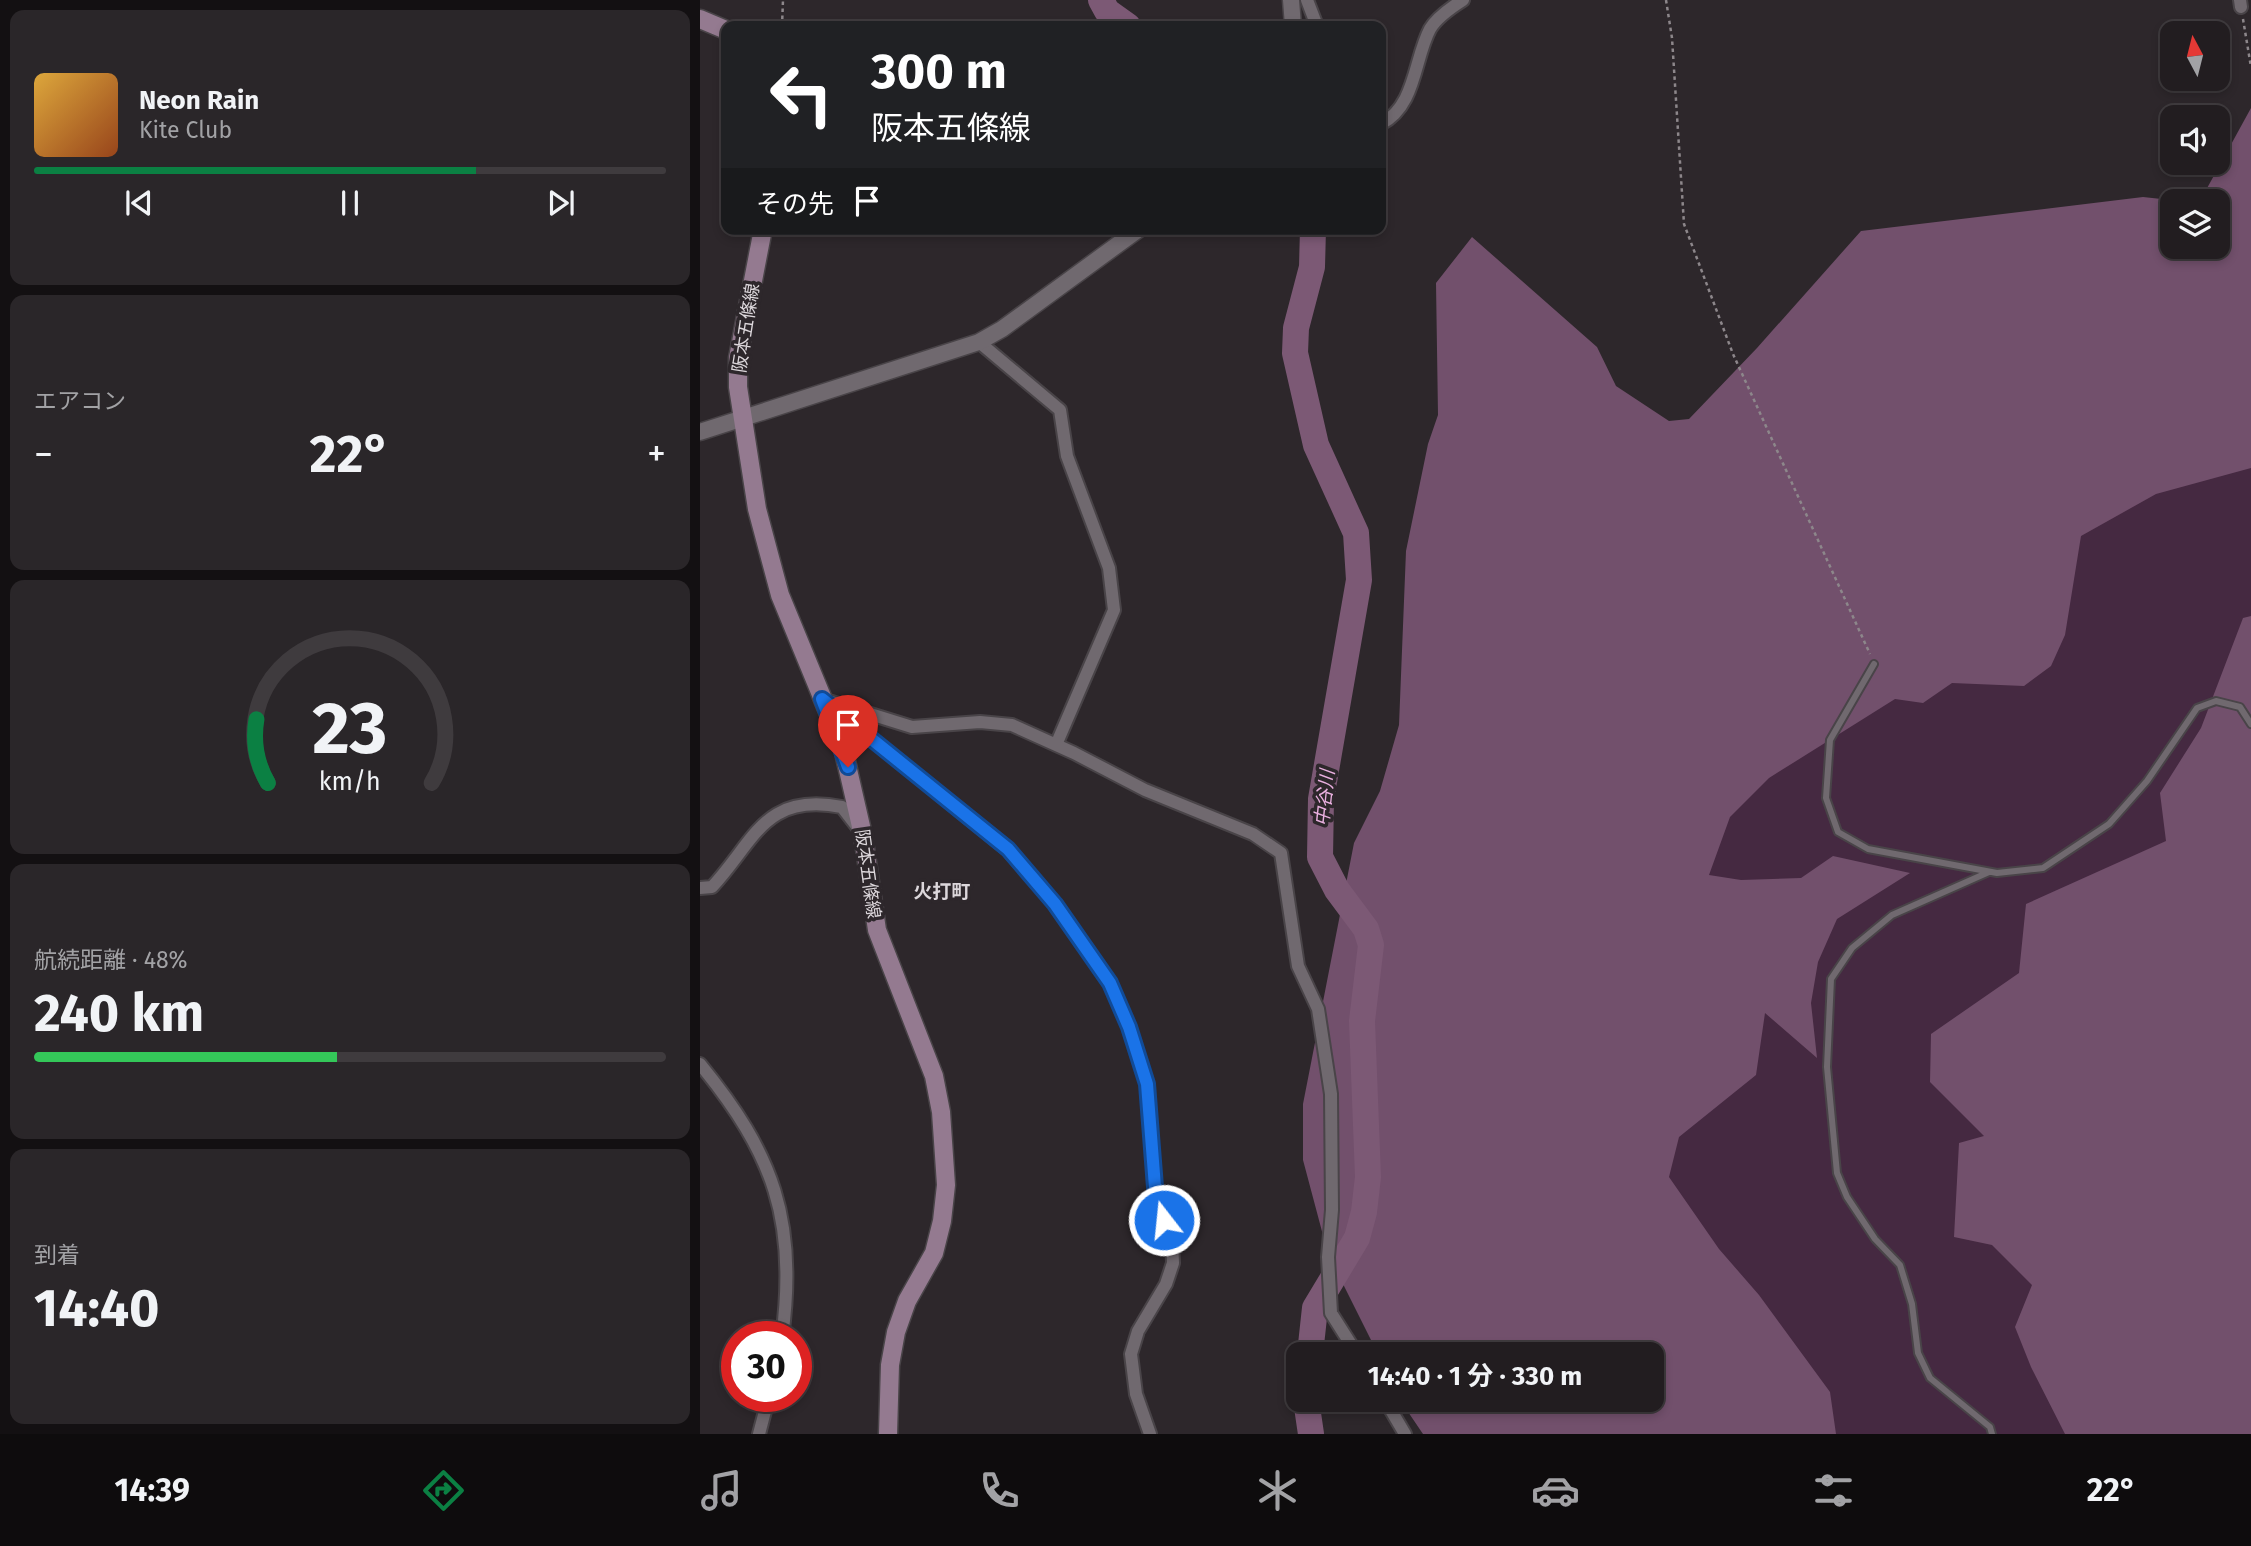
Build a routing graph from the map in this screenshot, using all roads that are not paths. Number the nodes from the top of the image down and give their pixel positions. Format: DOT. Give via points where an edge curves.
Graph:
graph roads {
  1 [pos="1291,0"];
  2 [pos="1307,0"];
  3 [pos="1463,0"];
  4 [pos="700,19"];
  5 [pos="1293,21"];
  6 [pos="1315,21"];
  7 [pos="721,28"];
  8 [pos="1386,119"];
  9 [pos="763,235"];
  10 [pos="1131,235"];
  11 [pos="979,342"];
  12 [pos="741,416"];
  13 [pos="700,432"];
  14 [pos="1874,664"];
  15 [pos="822,699"];
  16 [pos="2251,724"];
  17 [pos="1056,745"];
  18 [pos="863,835"];
  19 [pos="1989,872"];
  20 [pos="700,888"];
  21 [pos="700,1064"];
  22 [pos="784,1321"];
  23 [pos="1349,1342"];
  24 [pos="765,1412"];
  25 [pos="1392,1412"];
  26 [pos="759,1434"];
  27 [pos="888,1434"];
  28 [pos="1150,1434"];
  29 [pos="1405,1434"];
  30 [pos="1992,1434"];
  1 -- 5 [label="street"];
  2 -- 6 [label="street"];
  3 -- 8 [label="street" via="1432,26 1416,77"];
  4 -- 7 [label="main road"];
  9 -- 12 [label="main road, 阪本五條線" via="738,358"];
  10 -- 11 [label="street"];
  11 -- 12 [label="street"];
  11 -- 17 [label="street" via="1060,410 1067,456 1108,568 1114,610"];
  12 -- 13 [label="street"];
  12 -- 15 [label="main road, 阪本五條線" via="771,569"];
  14 -- 19 [label="lane" via="1830,740 1826,798 1838,832 1868,849"];
  15 -- 17 [label="street" via="912,727 980,722 1012,725"];
  15 -- 18 [label="main road, 阪本五條線" via="843,748"];
  15 -- 28 [label="street" via="1008,849 1055,904 1110,983 1147,1084 1156,1200 1172,1241 1173,1263 1166,1284 1138,1331 1131,1354 1136,1394"];
  16 -- 19 [label="lane" via="2241,707 2216,701 2197,708 2147,781 2109,824 2043,868"];
  17 -- 23 [label="street" via="1145,790 1253,834 1281,853 1298,966 1318,1009 1331,1094 1331,1313"];
  18 -- 20 [label="street" via="842,807 825,804 783,809 762,824 712,887"];
  18 -- 27 [label="main road, 阪本五條線" via="877,930 934,1076 946,1185 934,1253 907,1301 896,1332"];
  19 -- 30 [label="lane" via="1892,915 1852,948 1830,979 1827,1067 1837,1173 1847,1196 1875,1239 1900,1265 1912,1304 1918,1353 1930,1378 1990,1427"];
  21 -- 22 [label="street" via="733,1105 770,1172 780,1209 789,1288"];
  24 -- 26 [label="street"];
  25 -- 29 [label="street"];
}
